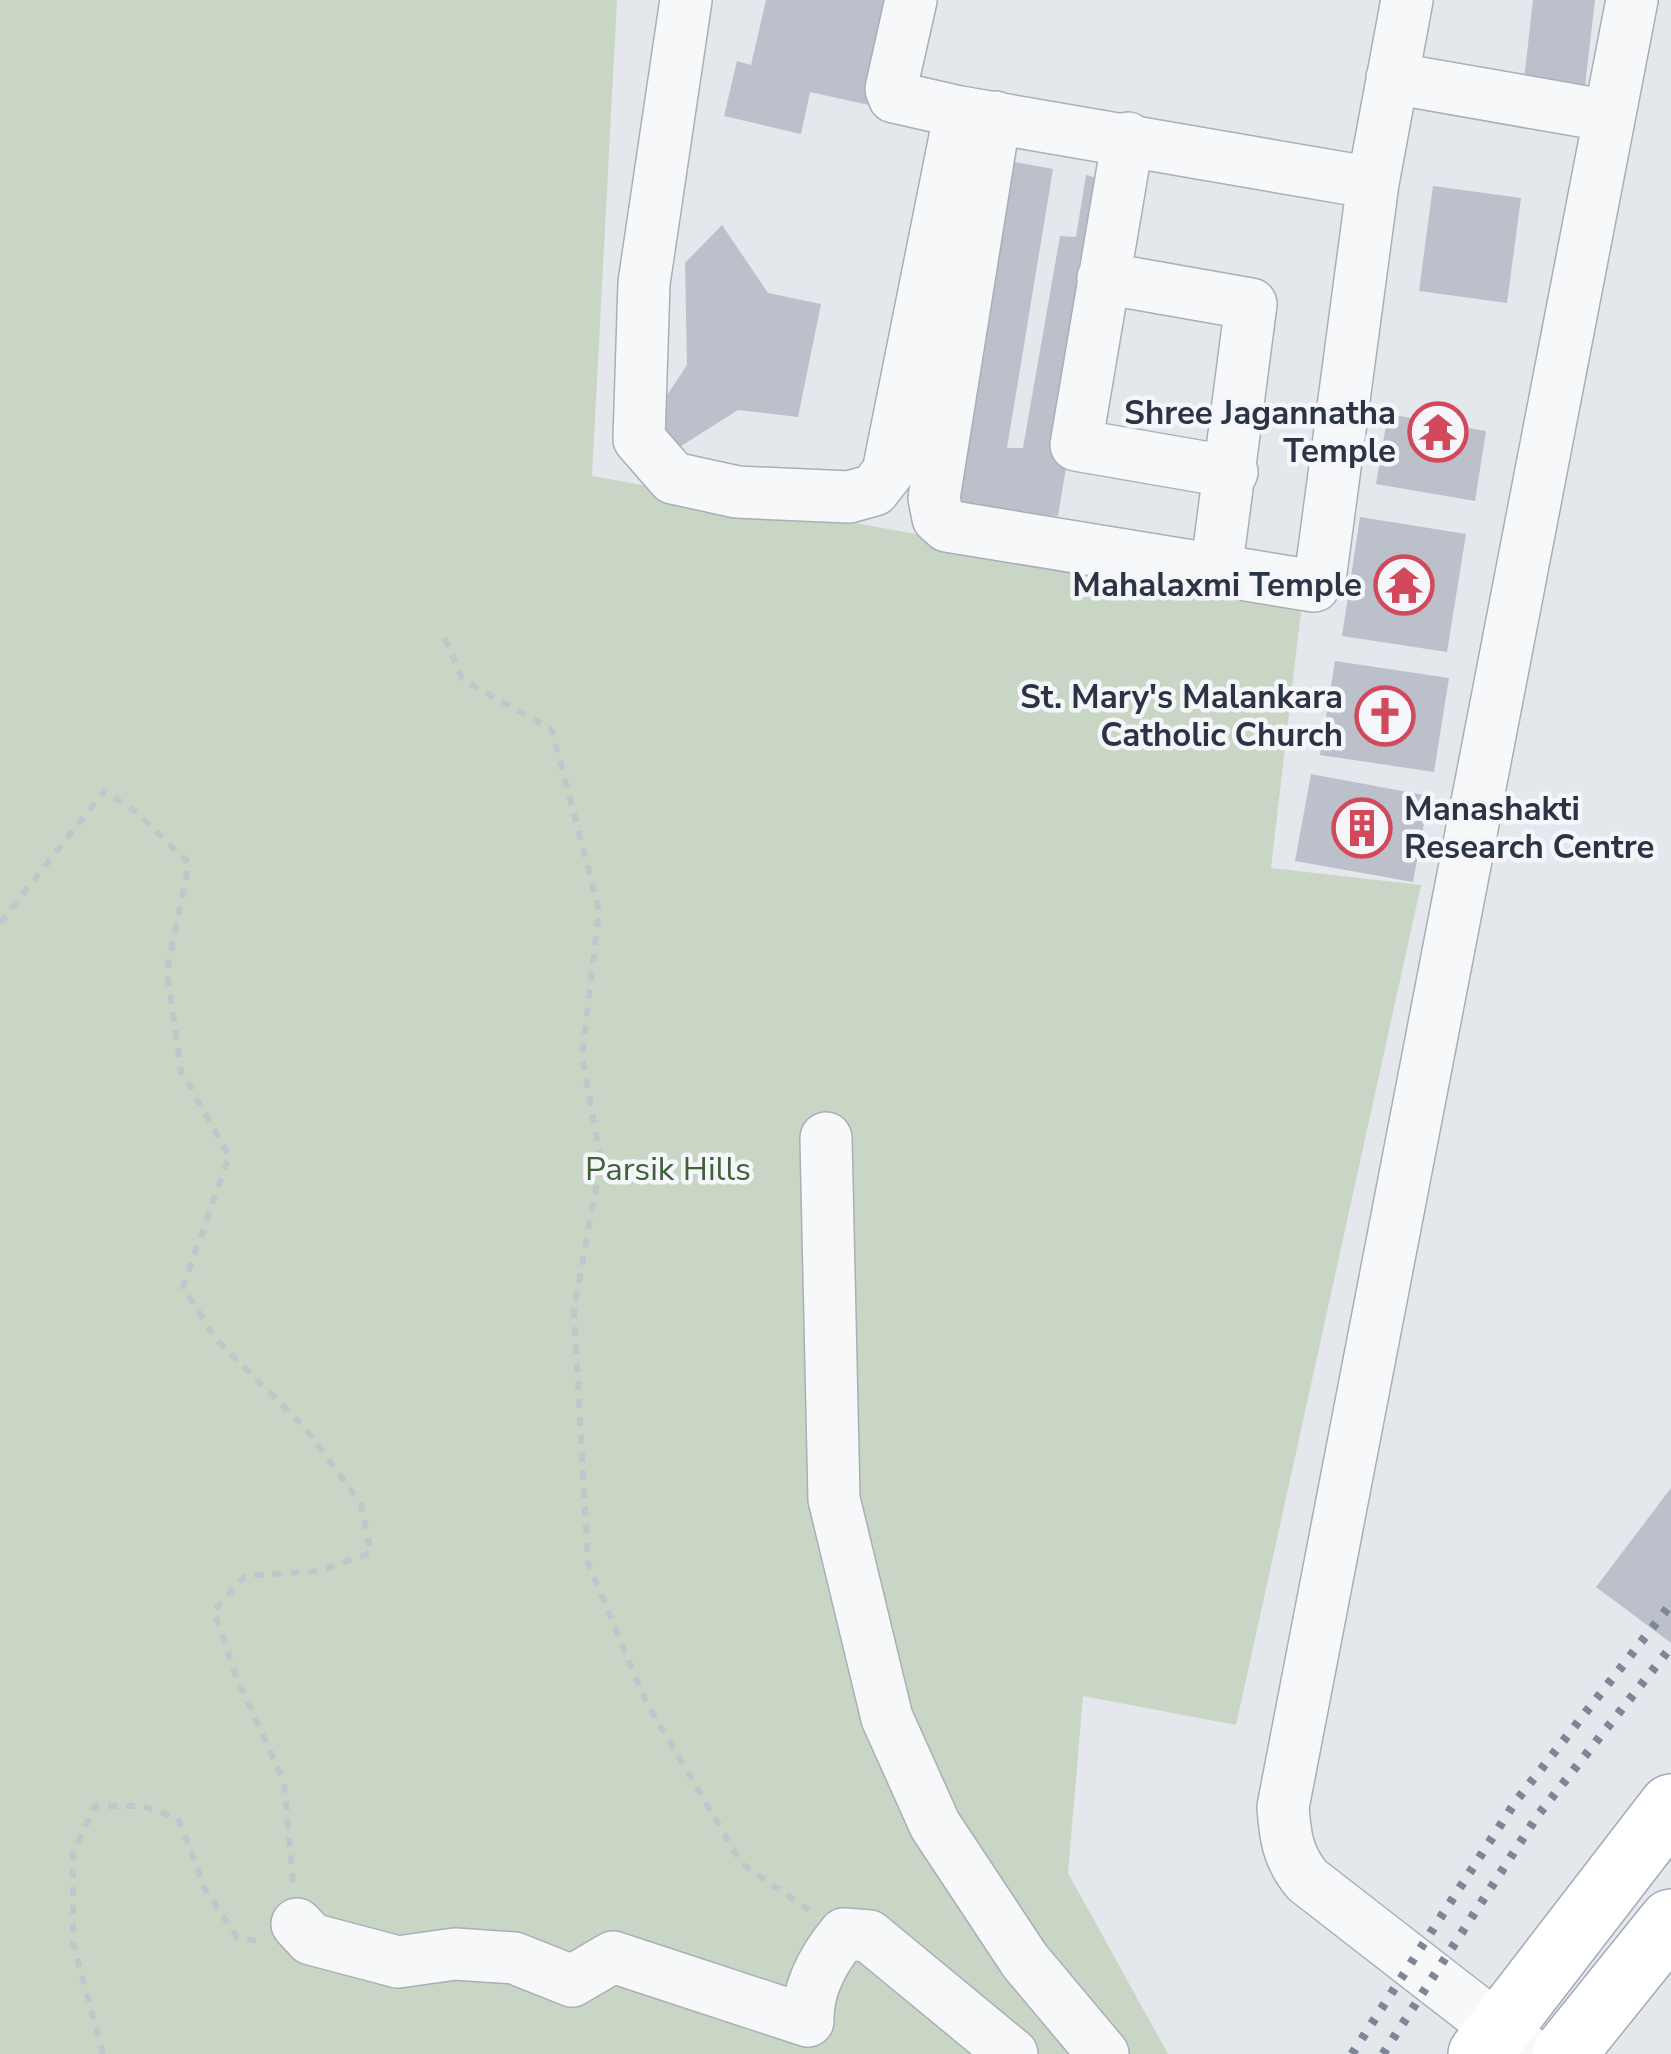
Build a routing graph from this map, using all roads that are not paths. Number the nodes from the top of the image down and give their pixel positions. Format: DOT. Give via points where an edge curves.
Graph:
graph roads {
  1 [pos="686,0"];
  2 [pos="911,0"];
  3 [pos="1407,0"];
  4 [pos="1632,0"];
  5 [pos="1392,78"];
  6 [pos="978,114"];
  7 [pos="1609,116"];
  8 [pos="1128,138"];
  9 [pos="1373,183"];
  10 [pos="1102,278"];
  11 [pos="1232,472"];
  12 [pos="1216,572"];
  13 [pos="826,1138"];
  14 [pos="1671,1806"];
  15 [pos="1671,1921"];
  16 [pos="296,1924"];
  17 [pos="1503,2046"];
  18 [pos="1012,2054"];
  19 [pos="1103,2054"];
  20 [pos="1564,2054"];
  1 -- 6 [label="street" via="644,283 639,440 674,478 737,492 849,497 874,490 896,449"];
  2 -- 6 [label="street" via="894,98"];
  3 -- 5 [label="street"];
  4 -- 7 [label="street"];
  5 -- 7 [label="street"];
  5 -- 9 [label="street"];
  6 -- 8 [label="street"];
  6 -- 12 [label="street" via="938,518 947,526"];
  7 -- 17 [label="street" via="1283,1807 1293,1863 1307,1880"];
  8 -- 9 [label="street"];
  8 -- 10 [label="street"];
  9 -- 12 [label="street" via="1321,572 1314,586 1300,587"];
  10 -- 11 [label="street" via="1251,304"];
  10 -- 11 [label="street" via="1076,445"];
  11 -- 12 [label="street"];
  13 -- 19 [label="street" via="834,1498 886,1718 935,1826 1025,1961"];
  14 -- 17 [label="main road"];
  15 -- 20 [label="main road"];
  16 -- 18 [label="street" via="311,1939 398,1962 455,1954 514,1958 572,1981 613,1958 808,2021 825,1958 844,1934 869,1936"];
}
